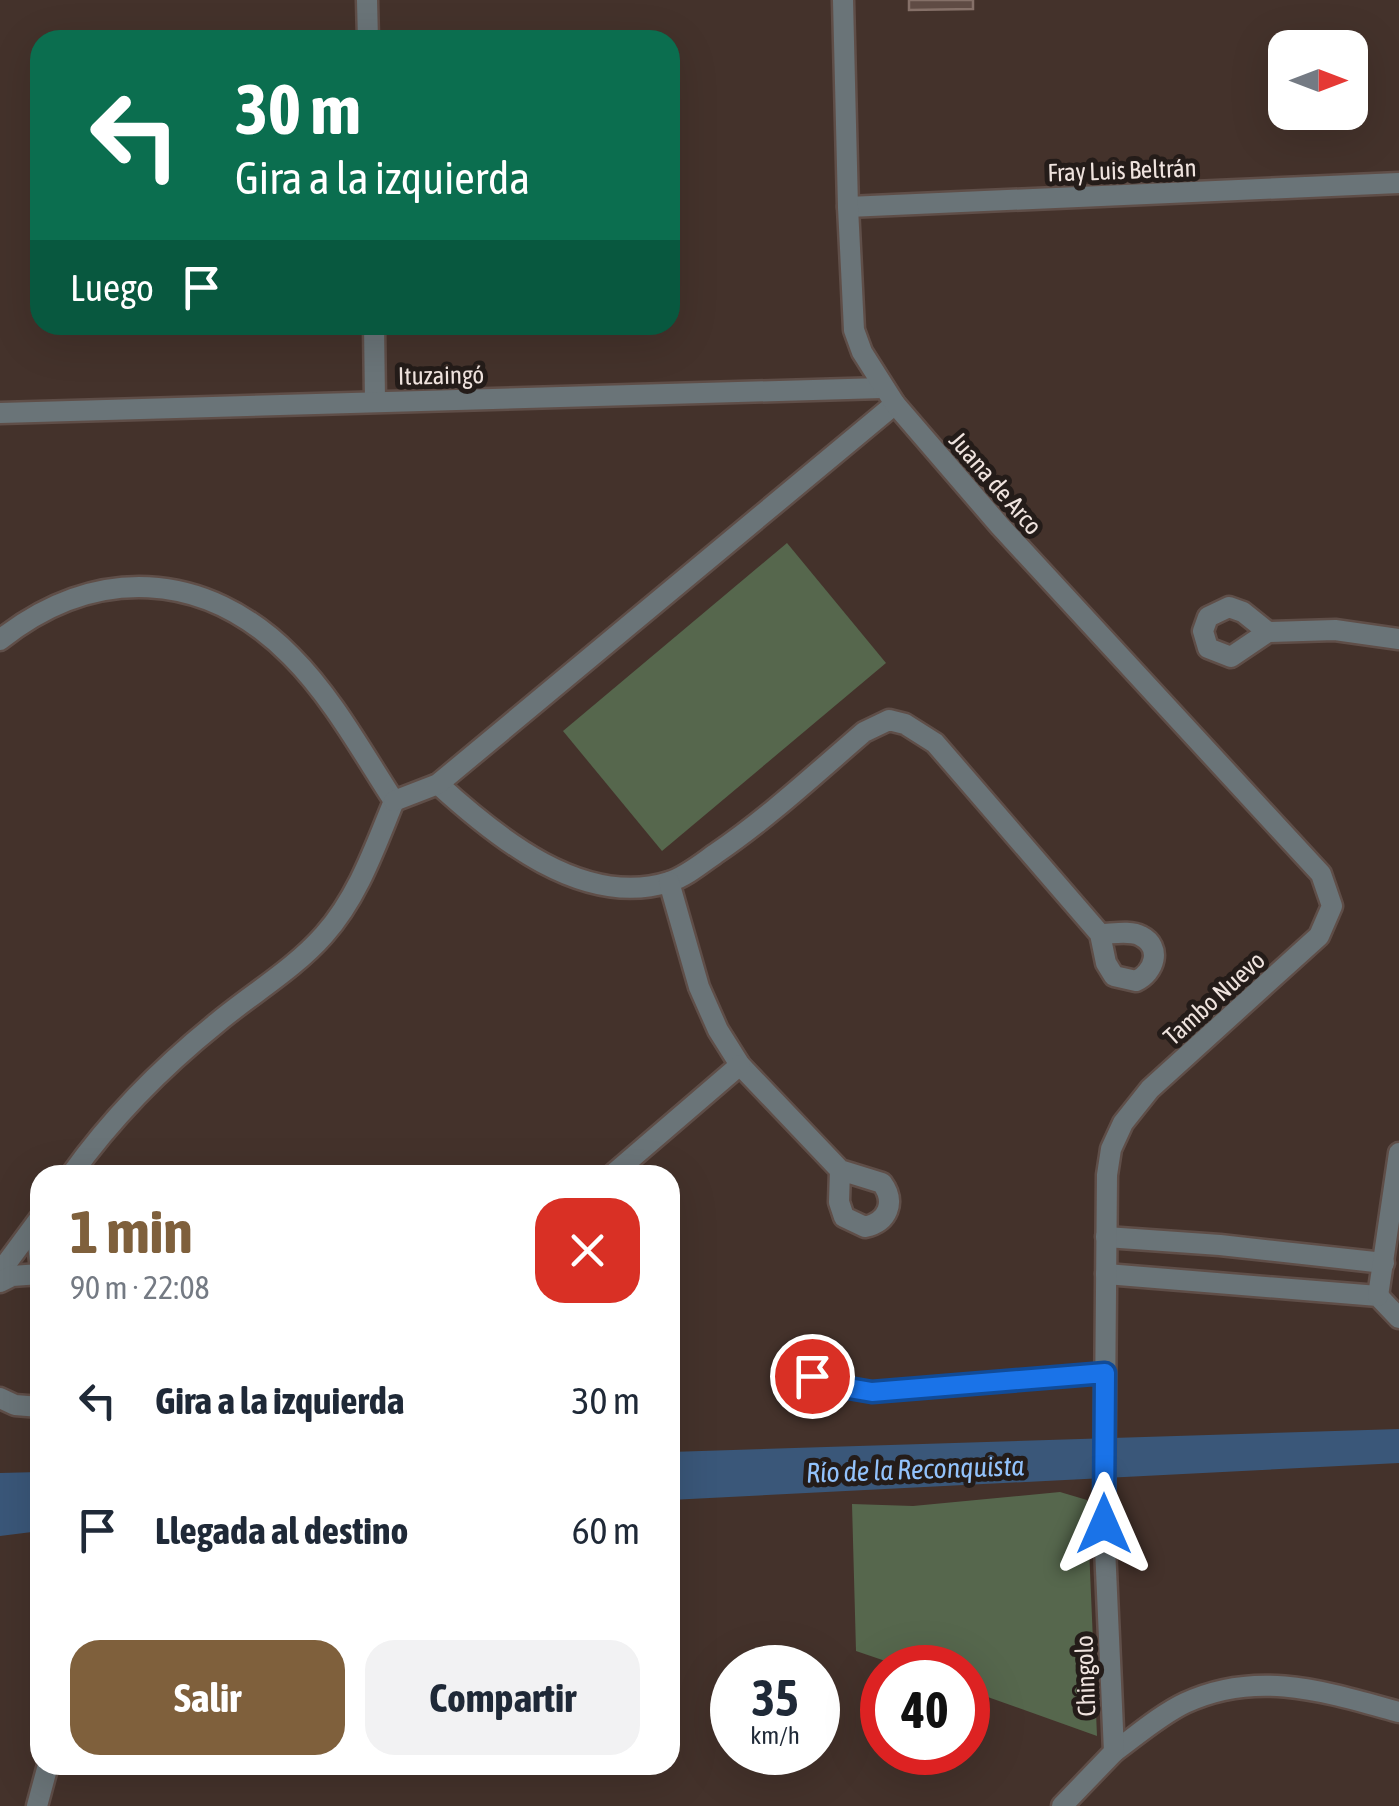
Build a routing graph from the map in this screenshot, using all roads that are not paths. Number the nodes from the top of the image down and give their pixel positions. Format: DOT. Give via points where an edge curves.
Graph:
graph roads {
  1 [pos="367,0"];
  2 [pos="843,0"];
  3 [pos="368,30"];
  4 [pos="1399,183"];
  5 [pos="848,207"];
  6 [pos="374,335"];
  7 [pos="888,396"];
  8 [pos="375,401"];
  9 [pos="0,412"];
  10 [pos="1268,632"];
  11 [pos="0,640"];
  12 [pos="1399,640"];
  13 [pos="438,784"];
  14 [pos="394,800"];
  15 [pos="669,882"];
  16 [pos="1332,906"];
  17 [pos="1100,934"];
  18 [pos="740,1064"];
  19 [pos="1399,1152"];
  20 [pos="79,1165"];
  21 [pos="624,1165"];
  22 [pos="840,1170"];
  23 [pos="30,1232"];
  24 [pos="1106,1237"];
  25 [pos="1384,1262"];
  26 [pos="0,1272"];
  27 [pos="1106,1274"];
  28 [pos="30,1275"];
  29 [pos="0,1282"];
  30 [pos="1378,1296"];
  31 [pos="1399,1318"];
  32 [pos="1105,1373"];
  33 [pos="812,1376"];
  34 [pos="0,1398"];
  35 [pos="30,1407"];
  36 [pos="1399,1712"];
  37 [pos="1114,1752"];
  38 [pos="45,1775"];
  39 [pos="37,1806"];
  40 [pos="1062,1806"];
  1 -- 3 [label="street"];
  2 -- 5 [label="street, Juana de Arco"];
  4 -- 5 [label="street, Fray Luis Beltrán"];
  5 -- 7 [label="street, Juana de Arco" via="854,330"];
  6 -- 8 [label="street"];
  7 -- 8 [label="street, Ituzaingó"];
  7 -- 13 [label="street"];
  7 -- 16 [label="street, Juana de Arco" via="1321,874"];
  8 -- 9 [label="street, Ituzaingó"];
  10 -- 12 [label="street" via="1335,630"];
  11 -- 14 [label="street" via="50,607 90,593 130,584 196,595 230,610 292,656"];
  13 -- 14 [label="street"];
  13 -- 15 [label="street" via="483,825 571,874 606,886"];
  14 -- 20 [label="street" via="349,903 325,935 126,1104"];
  15 -- 17 [label="street" via="730,844 864,732 888,720 935,743"];
  15 -- 18 [label="street" via="699,988"];
  16 -- 24 [label="street, Tambo Nuevo" via="1319,936 1150,1090 1123,1123 1107,1175"];
  18 -- 21 [label="street"];
  18 -- 22 [label="street"];
  19 -- 25 [label="street"];
  23 -- 26 [label="street"];
  24 -- 25 [label="street"];
  24 -- 27 [label="street"];
  25 -- 30 [label="street"];
  27 -- 30 [label="street"];
  27 -- 32 [label="street"];
  28 -- 29 [label="street"];
  30 -- 31 [label="street"];
  32 -- 33 [label="lane" via="872,1392"];
  32 -- 37 [label="street, Chingolo"];
  34 -- 35 [label="street"];
  36 -- 37 [label="street" via="1312,1688 1230,1687 1183,1704"];
  37 -- 40 [label="street"];
  38 -- 39 [label="street"];
}
